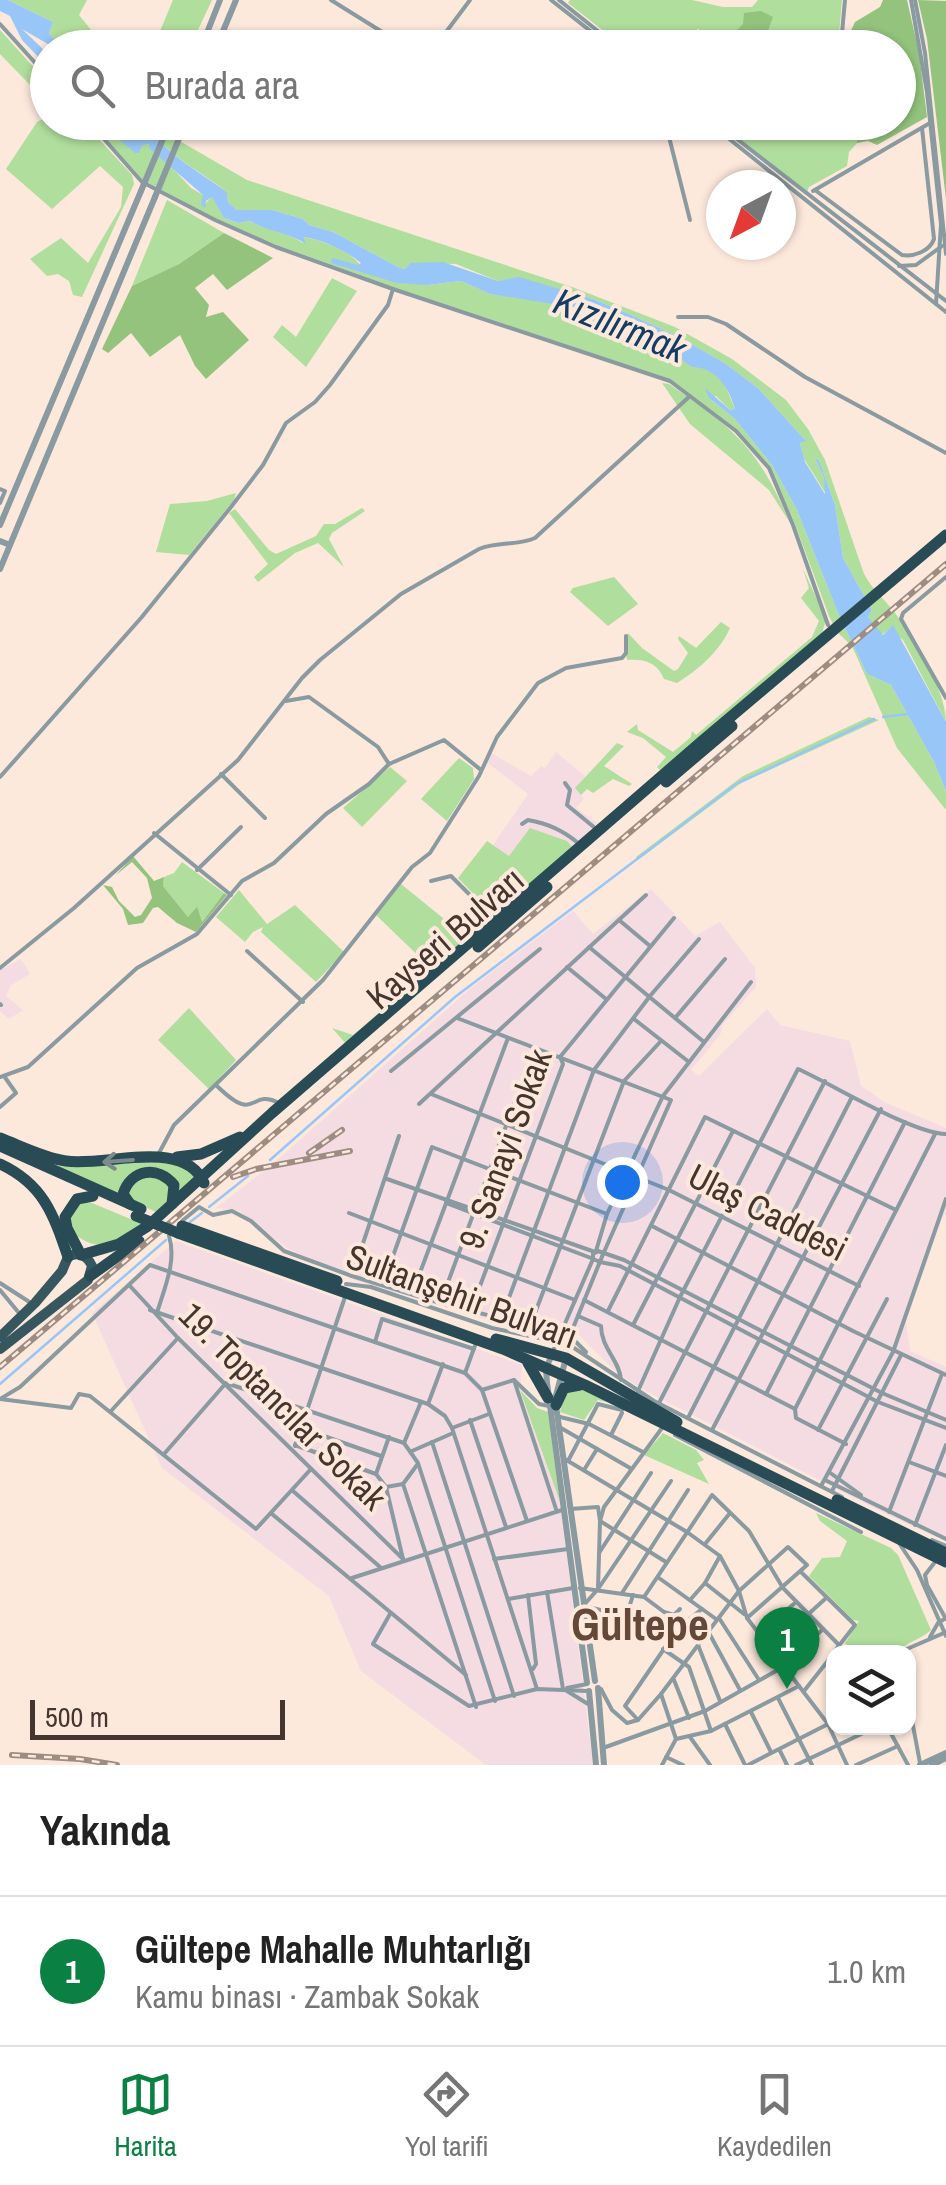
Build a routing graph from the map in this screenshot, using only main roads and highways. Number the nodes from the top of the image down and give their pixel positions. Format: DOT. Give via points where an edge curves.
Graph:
graph roads {
  1 [pos="946,535"];
  2 [pos="946,544"];
  3 [pos="884,591"];
  4 [pos="831,632"];
  5 [pos="256,1127"];
  6 [pos="0,1144"];
  7 [pos="164,1158"];
  8 [pos="0,1164"];
  9 [pos="203,1180"];
  10 [pos="94,1196"];
  11 [pos="172,1204"];
  12 [pos="135,1210"];
  13 [pos="72,1237"];
  14 [pos="102,1249"];
  15 [pos="82,1255"];
  16 [pos="68,1257"];
  17 [pos="62,1271"];
  18 [pos="85,1280"];
  19 [pos="348,1284"];
  20 [pos="0,1337"];
  21 [pos="0,1349"];
  22 [pos="516,1355"];
  23 [pos="585,1385"];
  24 [pos="944,1555"];
  1 -- 3 [label="highway"];
  2 -- 3 [label="highway"];
  3 -- 4 [label="highway"];
  4 -- 5 [label="highway, Kayseri Bulvarı"];
  4 -- 9 [label="highway, Kayseri Bulvarı"];
  5 -- 7 [label="highway" via="206,1152"];
  5 -- 9 [label="highway, Kayseri Bulvarı"];
  7 -- 6 [label="highway, one-way" via="68,1162"];
  6 -- 10 [label="highway, Sultanşehir Bulvarı"];
  6 -- 12 [label="highway, Sultanşehir Bulvarı"];
  7 -- 9 [label="highway" via="186,1163"];
  8 -- 16 [label="highway" via="34,1185"];
  9 -- 11 [label="highway, Kayseri Bulvarı"];
  9 -- 18 [label="highway, Kayseri Bulvarı"];
  10 -- 12 [label="highway, Sultanşehir Bulvarı"];
  10 -- 13 [label="highway" via="78,1199 66,1214"];
  11 -- 12 [label="highway" via="174,1185 153,1172 127,1182 123,1194"];
  11 -- 14 [label="highway, Kayseri Bulvarı" via="133,1238"];
  12 -- 19 [label="highway, Sultanşehir Bulvarı"];
  13 -- 14 [label="highway"];
  13 -- 15 [label="highway"];
  14 -- 15 [label="highway, Kayseri Bulvarı"];
  15 -- 16 [label="main road"];
  15 -- 18 [label="main road" via="92,1266"];
  16 -- 17 [label="main road"];
  17 -- 18 [label="main road" via="70,1283"];
  17 -- 20 [label="main road"];
  18 -- 21 [label="main road, Kayseri Bulvarı"];
  19 -- 22 [label="highway, Sultanşehir Bulvarı" via="476,1345"];
  19 -- 24 [label="highway, Sultanşehir Bulvarı" via="453,1325 561,1349 673,1420"];
  22 -- 23 [label="highway, Sultanşehir Bulvarı"];
  22 -- 23 [label="highway" via="530,1365 553,1406 564,1388"];
  23 -- 24 [label="highway, Sultanşehir Bulvarı" via="896,1539"];
}
